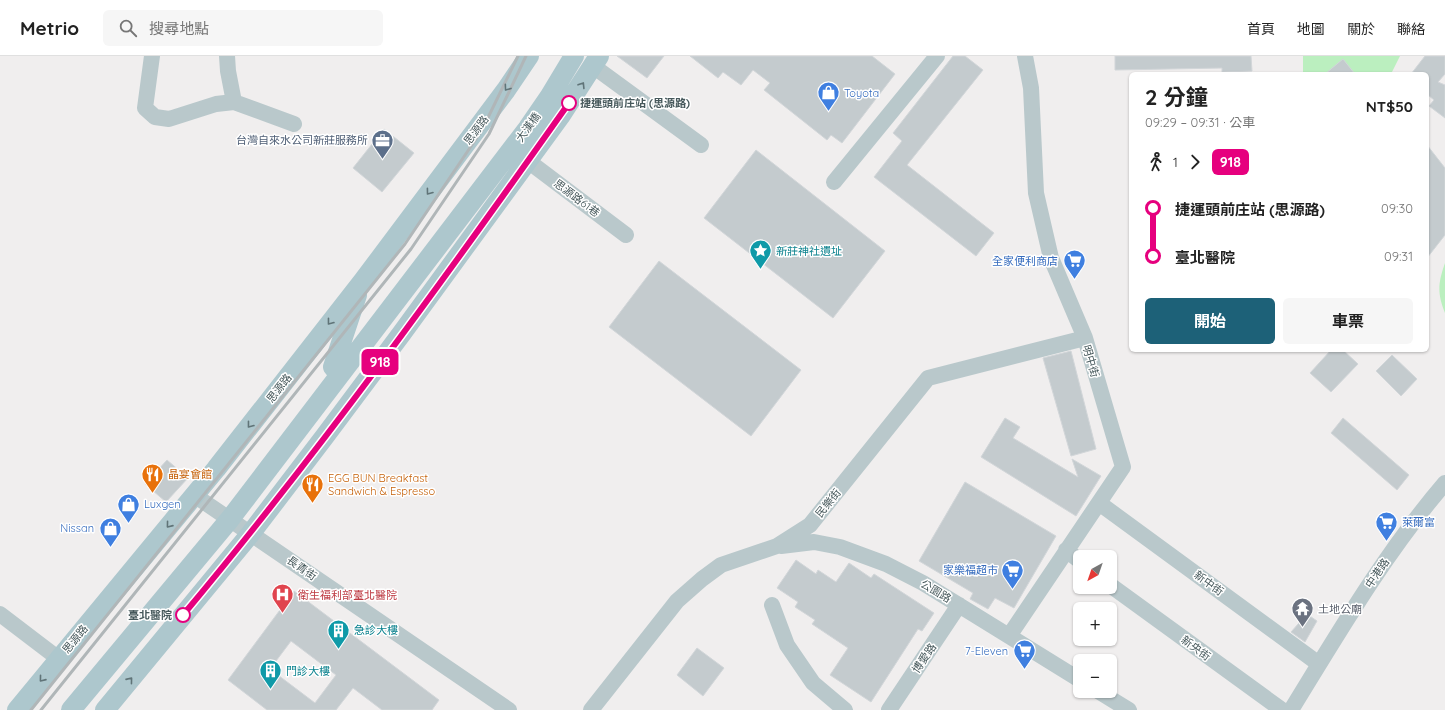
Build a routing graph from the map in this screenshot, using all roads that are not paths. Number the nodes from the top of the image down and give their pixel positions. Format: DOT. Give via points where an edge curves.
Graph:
graph roads {
  1 [pos="152,56"];
  2 [pos="228,56"];
  3 [pos="529,56"];
  4 [pos="558,56"];
  5 [pos="574,56"];
  6 [pos="937,56"];
  7 [pos="1025,56"];
  8 [pos="596,61"];
  9 [pos="234,102"];
  10 [pos="294,124"];
  11 [pos="701,145"];
  12 [pos="528,161"];
  13 [pos="834,182"];
  14 [pos="471,191"];
  15 [pos="626,236"];
  16 [pos="459,255"];
  17 [pos="362,281"];
  18 [pos="372,335"];
  19 [pos="1084,338"];
  20 [pos="333,367"];
  21 [pos="1445,483"];
  22 [pos="194,495"];
  23 [pos="1099,503"];
  24 [pos="226,516"];
  25 [pos="251,533"];
  26 [pos="777,546"];
  27 [pos="1066,550"];
  28 [pos="1073,556"];
  29 [pos="1117,590"];
  30 [pos="772,605"];
  31 [pos="959,605"];
  32 [pos="0,614"];
  33 [pos="1009,636"];
  34 [pos="59,659"];
  35 [pos="1319,664"];
  36 [pos="1073,676"];
  37 [pos="1109,698"];
  38 [pos="17,710"];
  39 [pos="59,710"];
  40 [pos="71,710"];
  41 [pos="105,710"];
  42 [pos="509,710"];
  43 [pos="591,710"];
  44 [pos="845,710"];
  45 [pos="889,710"];
  46 [pos="1129,710"];
  47 [pos="1282,710"];
  48 [pos="1291,710"];
  1 -- 9 [label="street" via="145,108 155,117 169,119 216,104"];
  2 -- 9 [label="street"];
  3 -- 17 [label="main road, 思源路, one-way"];
  4 -- 14 [label="main road, 大漢橋"];
  5 -- 14 [label="main road, 大漢橋" via="532,122"];
  6 -- 13 [label="street"];
  7 -- 19 [label="street, 明中街" via="1031,88 1036,193 1051,258"];
  8 -- 11 [label="street"];
  12 -- 8 [label="main road, one-way"];
  9 -- 10 [label="street"];
  12 -- 15 [label="street, 思源路61巷"];
  12 -- 16 [label="main road"];
  14 -- 18 [label="main road"];
  14 -- 20 [label="main road"];
  16 -- 18 [label="main road"];
  16 -- 25 [label="main road"];
  17 -- 20 [label="main road"];
  17 -- 22 [label="main road, 思源路, one-way"];
  18 -- 24 [label="main road"];
  19 -- 23 [label="street, 明中街" via="1123,467"];
  19 -- 26 [label="street, 民樂街" via="928,378 810,525"];
  20 -- 24 [label="main road"];
  21 -- 35 [label="street, 中港路" via="1408,528 1340,627"];
  22 -- 24 [label="street, 長青街"];
  22 -- 34 [label="main road, 思源路, one-way"];
  23 -- 27 [label="street, 明中街"];
  23 -- 35 [label="street, 新中街"];
  24 -- 25 [label="street, 長青街"];
  24 -- 39 [label="main road"];
  24 -- 40 [label="main road"];
  41 -- 25 [label="main road, one-way"];
  25 -- 42 [label="street, 長青街"];
  26 -- 31 [label="street, 公園路" via="814,542 840,547 886,564"];
  26 -- 43 [label="street, 民樂街" via="721,565 677,601"];
  27 -- 28 [label="street"];
  27 -- 33 [label="street, 明中街"];
  29 -- 47 [label="street, 新央街"];
  30 -- 44 [label="street" via="787,645 813,683"];
  31 -- 33 [label="street, 公園路"];
  31 -- 45 [label="street, 博愛路"];
  32 -- 34 [label="street"];
  33 -- 36 [label="street, 公園路"];
  34 -- 38 [label="main road, 思源路, one-way"];
  35 -- 48 [label="street, 中港路"];
  37 -- 46 [label="street"];
}
